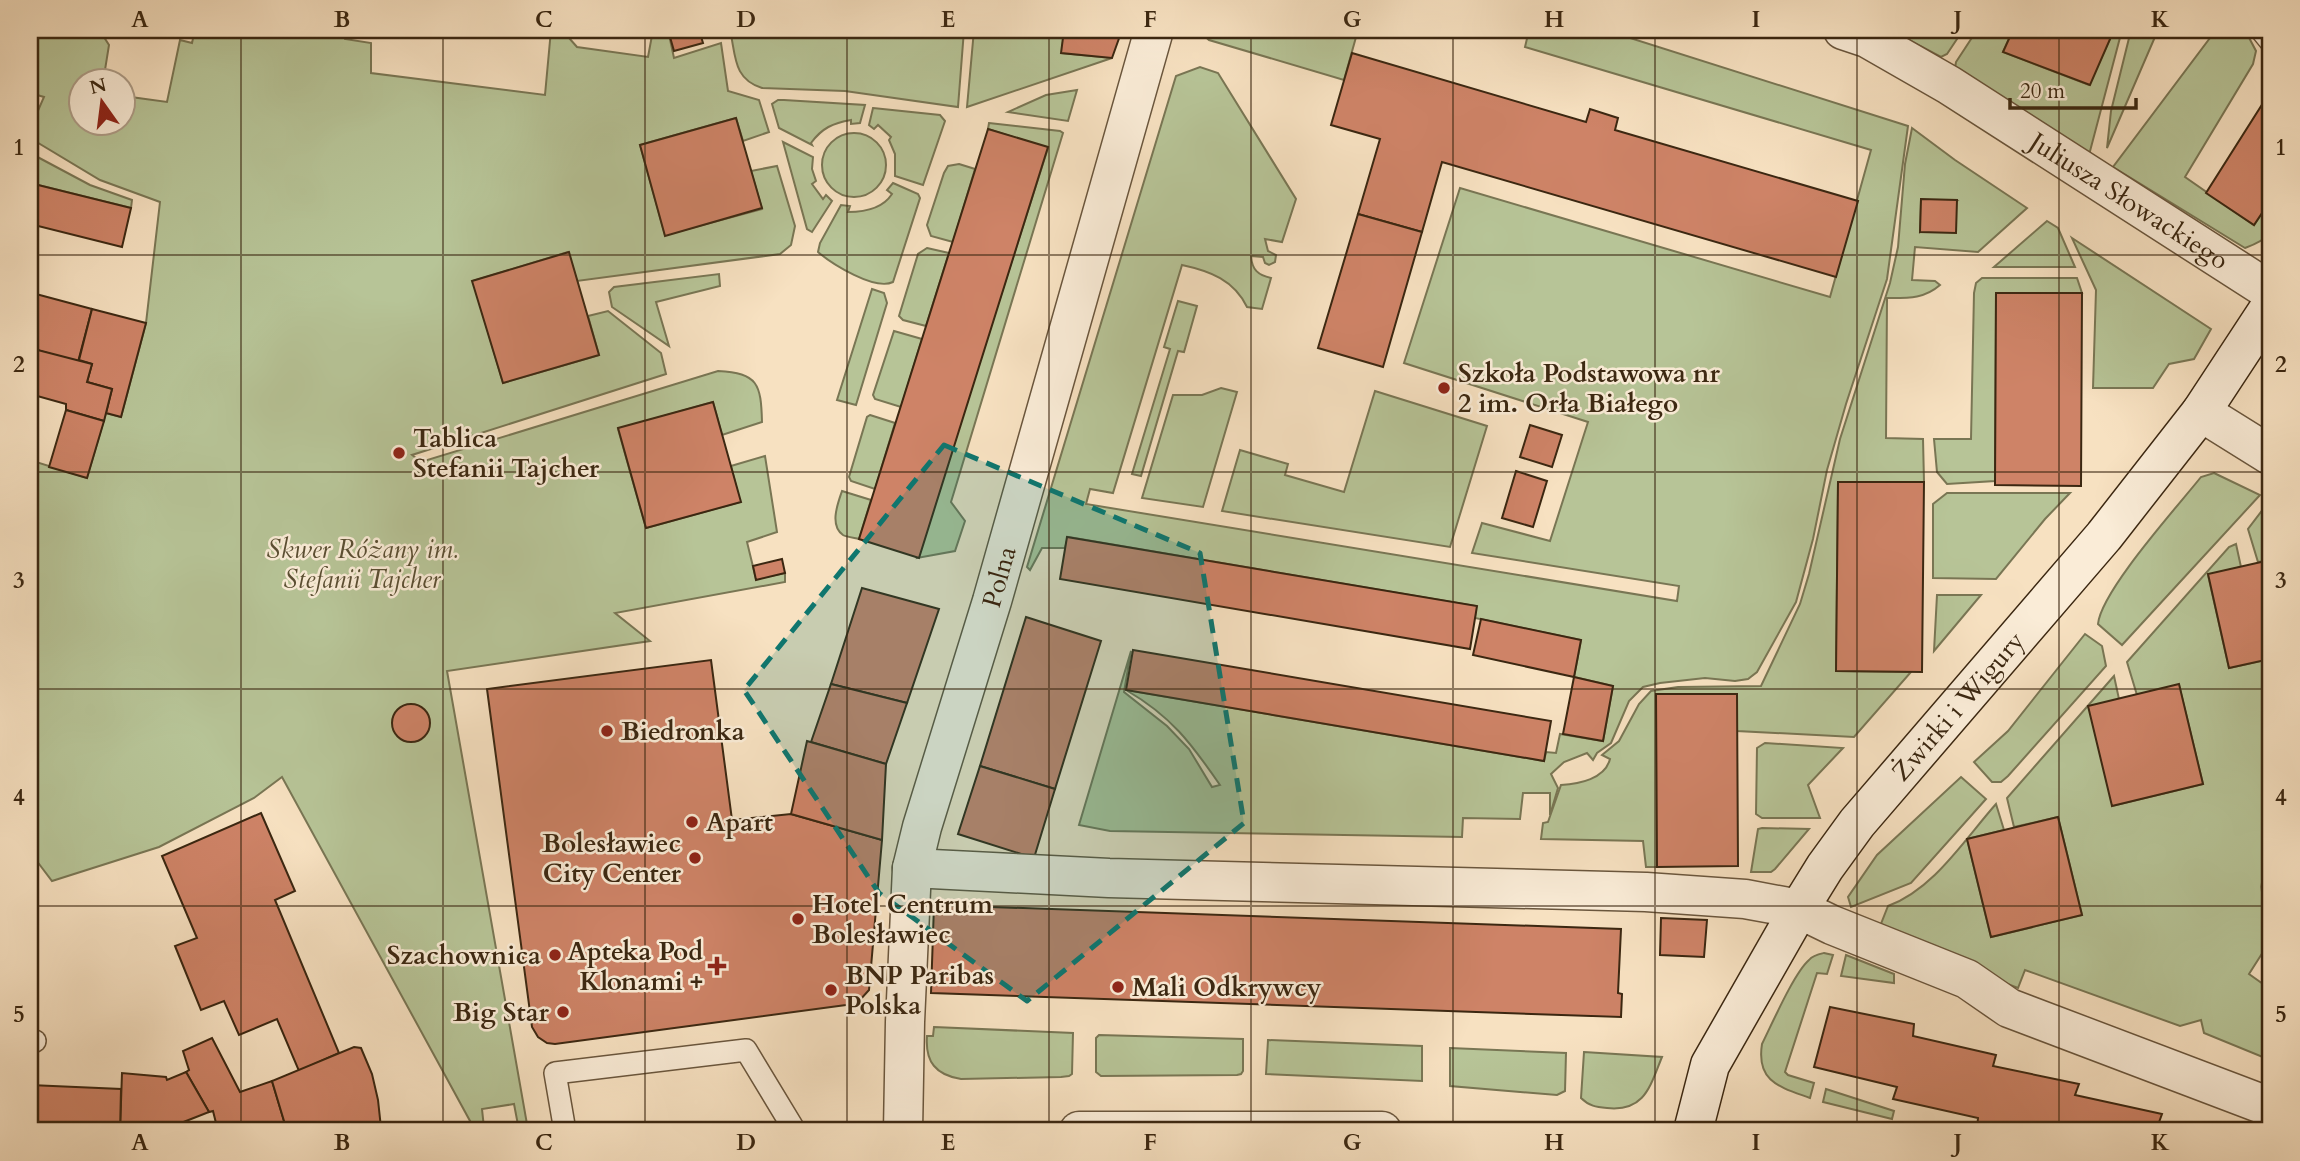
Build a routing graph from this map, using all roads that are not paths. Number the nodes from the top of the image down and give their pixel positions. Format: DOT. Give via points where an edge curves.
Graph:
graph roads {
  1 [pos="1154,30"];
  2 [pos="1843,30"];
  3 [pos="2261,30"];
  4 [pos="2270,41"];
  5 [pos="2270,291"];
  6 [pos="2270,307"];
  7 [pos="2200,412"];
  8 [pos="2270,455"];
  9 [pos="912,868"];
  10 [pos="1799,909"];
  11 [pos="2270,1107"];
  12 [pos="565,1131"];
  13 [pos="795,1131"];
  14 [pos="903,1131"];
  15 [pos="1079,1131"];
  16 [pos="1382,1131"];
  17 [pos="1693,1131"];
  1 -- 9 [label="street, Polna"];
  2 -- 5 [label="street, Juliusza Słowackiego" via="1867,38 1949,85"];
  3 -- 4 [label="lane"];
  6 -- 7 [label="street, Żwirki i Wigury"];
  7 -- 8 [label="street"];
  7 -- 10 [label="street, Żwirki i Wigury" via="2104,536 1857,823"];
  9 -- 10 [label="street" via="1109,878 1706,894"];
  9 -- 14 [label="street, Polna"];
  10 -- 11 [label="street" via="1967,979 2010,1008"];
  10 -- 17 [label="street, Żwirki i Wigury" via="1710,1065"];
  12 -- 13 [label="lane" via="555,1073 747,1049"];
  15 -- 16 [label="street"];
}
